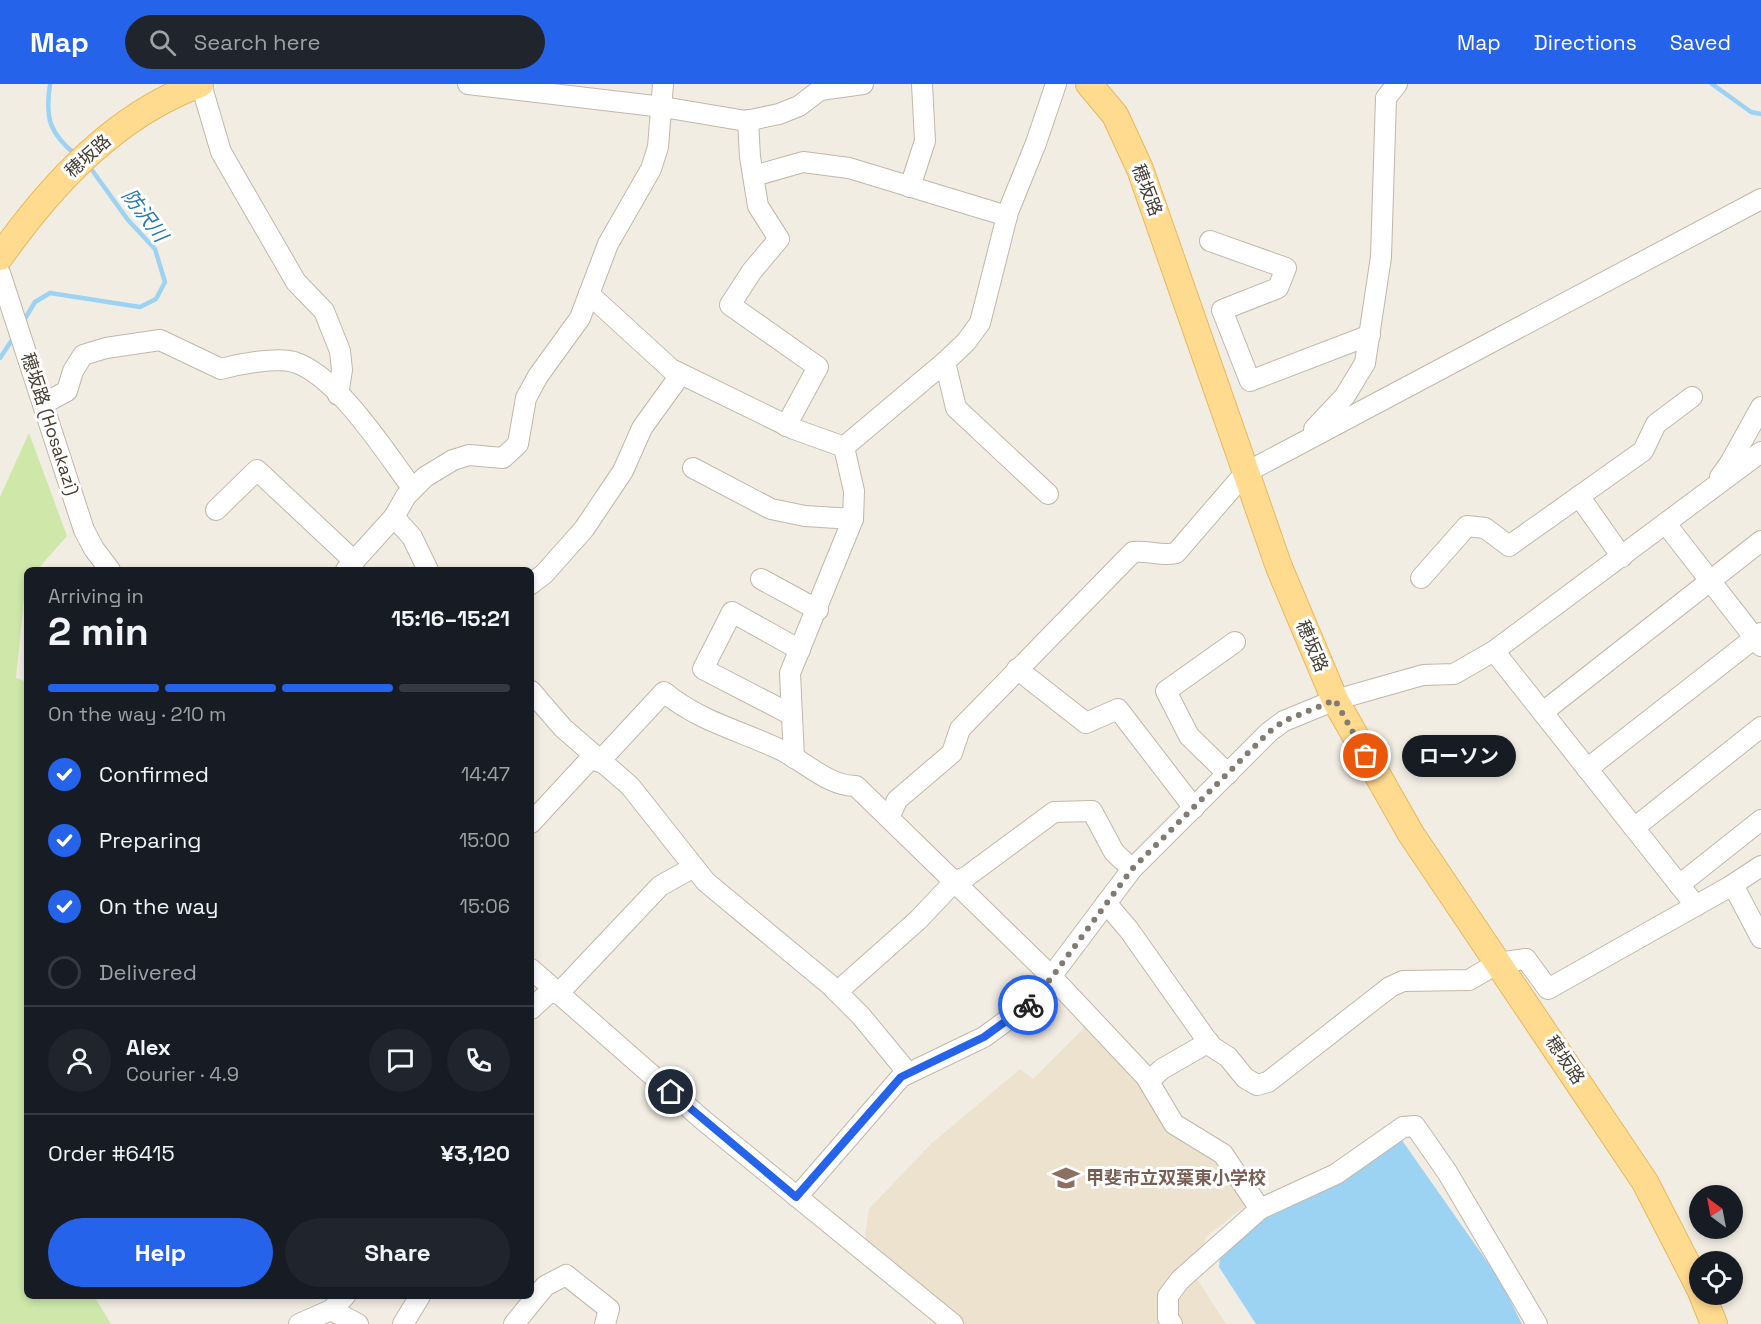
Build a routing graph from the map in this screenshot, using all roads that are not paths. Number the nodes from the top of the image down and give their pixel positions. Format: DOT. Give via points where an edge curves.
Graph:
graph roads {
  1 [pos="200,84"];
  2 [pos="468,84"];
  3 [pos="663,84"];
  4 [pos="863,84"];
  5 [pos="922,84"];
  6 [pos="1056,84"];
  7 [pos="1089,84"];
  8 [pos="1397,84"];
  9 [pos="663,107"];
  10 [pos="748,120"];
  11 [pos="754,176"];
  12 [pos="910,187"];
  13 [pos="1761,199"];
  14 [pos="1007,216"];
  15 [pos="1210,241"];
  16 [pos="0,257"];
  17 [pos="0,273"];
  18 [pos="590,294"];
  19 [pos="1370,335"];
  20 [pos="945,362"];
  21 [pos="681,374"];
  22 [pos="338,394"];
  23 [pos="1692,397"];
  24 [pos="43,404"];
  25 [pos="1761,407"];
  26 [pos="786,426"];
  27 [pos="844,447"];
  28 [pos="1286,451"];
  29 [pos="1761,452"];
  30 [pos="693,468"];
  31 [pos="1245,473"];
  32 [pos="413,489"];
  33 [pos="1048,494"];
  34 [pos="1705,495"];
  35 [pos="1579,496"];
  36 [pos="216,510"];
  37 [pos="394,517"];
  38 [pos="853,519"];
  39 [pos="1666,524"];
  40 [pos="1761,541"];
  41 [pos="1622,557"];
  42 [pos="350,566"];
  43 [pos="108,567"];
  44 [pos="427,567"];
  45 [pos="1421,578"];
  46 [pos="761,579"];
  47 [pos="1710,580"];
  48 [pos="534,582"];
  49 [pos="818,610"];
  50 [pos="1759,639"];
  51 [pos="1235,642"];
  52 [pos="800,650"];
  53 [pos="1494,651"];
  54 [pos="1017,669"];
  55 [pos="534,694"];
  56 [pos="1335,700"];
  57 [pos="1543,712"];
  58 [pos="792,715"];
  59 [pos="1761,727"];
  60 [pos="794,758"];
  61 [pos="596,759"];
  62 [pos="1587,769"];
  63 [pos="1228,774"];
  64 [pos="1194,808"];
  65 [pos="890,816"];
  66 [pos="534,820"];
  67 [pos="1761,820"];
  68 [pos="1634,828"];
  69 [pos="1761,866"];
  70 [pos="694,867"];
  71 [pos="1132,869"];
  72 [pos="956,881"];
  73 [pos="1679,885"];
  74 [pos="1733,885"];
  75 [pos="1106,903"];
  76 [pos="1696,906"];
  77 [pos="1761,938"];
  78 [pos="1498,963"];
  79 [pos="534,972"];
  80 [pos="1052,977"];
  81 [pos="556,991"];
  82 [pos="837,992"];
  83 [pos="534,1007"];
  84 [pos="1209,1042"];
  85 [pos="908,1073"];
  86 [pos="1149,1082"];
  87 [pos="796,1197"];
  88 [pos="1260,1209"];
  89 [pos="1689,1267"];
  90 [pos="418,1299"];
  91 [pos="338,1303"];
  92 [pos="1706,1305"];
  93 [pos="299,1324"];
  94 [pos="358,1324"];
  95 [pos="403,1324"];
  96 [pos="514,1324"];
  97 [pos="605,1324"];
  98 [pos="953,1324"];
  99 [pos="1172,1324"];
  100 [pos="1537,1324"];
  101 [pos="1714,1324"];
  1 -- 16 [label="main road, 穂坂路" via="117,130 82,160 28,218"];
  1 -- 22 [label="street" via="221,152 296,282 324,310 340,351"];
  2 -- 9 [label="street"];
  3 -- 9 [label="street"];
  4 -- 10 [label="street" via="820,90 799,106"];
  5 -- 12 [label="street" via="925,141"];
  6 -- 14 [label="street"];
  7 -- 31 [label="main road, 穂坂路" via="1115,116 1140,169"];
  8 -- 19 [label="street" via="1386,98 1381,257"];
  9 -- 10 [label="street"];
  9 -- 18 [label="street" via="651,169 608,244"];
  10 -- 11 [label="street"];
  11 -- 12 [label="street" via="802,162 849,168"];
  11 -- 26 [label="street" via="758,206 779,239 730,305 818,367"];
  12 -- 14 [label="street"];
  13 -- 28 [label="street"];
  14 -- 20 [label="street" via="980,323"];
  15 -- 19 [label="street" via="1286,268 1278,288 1222,310 1250,381"];
  17 -- 24 [label="street, 穂坂路 (Hosakazi)"];
  18 -- 21 [label="street" via="654,357"];
  18 -- 32 [label="street" via="580,318 526,398 518,444 503,458 469,455 453,460"];
  19 -- 28 [label="street" via="1365,363 1345,396 1323,421"];
  20 -- 27 [label="street"];
  20 -- 33 [label="street" via="956,408"];
  21 -- 26 [label="street"];
  21 -- 48 [label="street" via="642,428 623,471 584,529"];
  22 -- 24 [label="street" via="294,362 258,362 220,369 160,340 83,355 67,391"];
  22 -- 32 [label="street"];
  23 -- 35 [label="street" via="1656,424 1643,451"];
  24 -- 43 [label="street, 穂坂路 (Hosakazi)" via="84,530"];
  25 -- 34 [label="street" via="1730,463"];
  26 -- 27 [label="street"];
  27 -- 38 [label="street" via="854,491"];
  28 -- 31 [label="street"];
  29 -- 34 [label="street"];
  30 -- 38 [label="street" via="771,508 806,516"];
  31 -- 54 [label="street" via="1176,553 1165,556 1148,550 1133,552"];
  31 -- 56 [label="main road, 穂坂路" via="1279,567"];
  32 -- 37 [label="street"];
  34 -- 39 [label="street"];
  35 -- 41 [label="street"];
  35 -- 45 [label="street" via="1509,546 1485,528 1467,526"];
  36 -- 42 [label="street" via="257,470"];
  37 -- 42 [label="street"];
  37 -- 44 [label="street" via="412,537"];
  38 -- 49 [label="street"];
  39 -- 41 [label="street"];
  39 -- 47 [label="street"];
  40 -- 47 [label="street"];
  41 -- 53 [label="street"];
  46 -- 49 [label="street"];
  47 -- 50 [label="street"];
  47 -- 57 [label="street"];
  49 -- 52 [label="street"];
  50 -- 62 [label="street"];
  51 -- 63 [label="street" via="1166,691 1189,736"];
  52 -- 58 [label="street" via="790,673"];
  52 -- 58 [label="street" via="732,612 703,669"];
  53 -- 56 [label="street" via="1454,674 1423,675"];
  53 -- 57 [label="street"];
  54 -- 64 [label="street" via="1086,723 1118,709"];
  54 -- 65 [label="street" via="960,729 944,763 897,800"];
  55 -- 61 [label="street"];
  56 -- 63 [label="street" via="1284,721"];
  56 -- 78 [label="main road, 穂坂路" via="1411,834"];
  57 -- 62 [label="street"];
  58 -- 60 [label="street"];
  59 -- 68 [label="street"];
  60 -- 61 [label="street" via="686,710 664,692"];
  60 -- 65 [label="street" via="841,786 856,786"];
  61 -- 66 [label="street"];
  61 -- 70 [label="street" via="630,786"];
  62 -- 68 [label="street"];
  63 -- 64 [label="street"];
  64 -- 71 [label="street"];
  65 -- 72 [label="street"];
  67 -- 73 [label="street"];
  68 -- 73 [label="street"];
  69 -- 74 [label="street"];
  70 -- 81 [label="street" via="660,886"];
  70 -- 82 [label="street" via="725,899"];
  71 -- 72 [label="street" via="1114,852 1092,811 1054,812"];
  71 -- 75 [label="street"];
  72 -- 80 [label="street"];
  72 -- 82 [label="street"];
  73 -- 76 [label="street"];
  74 -- 76 [label="street"];
  74 -- 77 [label="street"];
  75 -- 80 [label="street"];
  75 -- 84 [label="street"];
  76 -- 78 [label="street" via="1548,989 1526,959"];
  78 -- 84 [label="street" via="1469,980 1403,981 1390,987 1268,1082 1257,1085 1245,1078"];
  78 -- 89 [label="main road, 穂坂路" via="1646,1182"];
  79 -- 81 [label="street"];
  80 -- 85 [label="street" via="1032,1002 984,1037"];
  80 -- 86 [label="street"];
  81 -- 83 [label="street"];
  81 -- 87 [label="street"];
  82 -- 85 [label="street"];
  84 -- 86 [label="street" via="1162,1069"];
  85 -- 87 [label="street"];
  86 -- 88 [label="street" via="1174,1124 1223,1154"];
  87 -- 98 [label="street"];
  88 -- 99 [label="street" via="1180,1280 1168,1296 1168,1318"];
  88 -- 100 [label="street" via="1336,1174 1403,1127 1415,1126 1447,1172"];
  90 -- 95 [label="street"];
  91 -- 93 [label="street"];
  91 -- 94 [label="street"];
  92 -- 101 [label="main road"];
  96 -- 97 [label="street" via="545,1286 566,1275 609,1309"];
}
